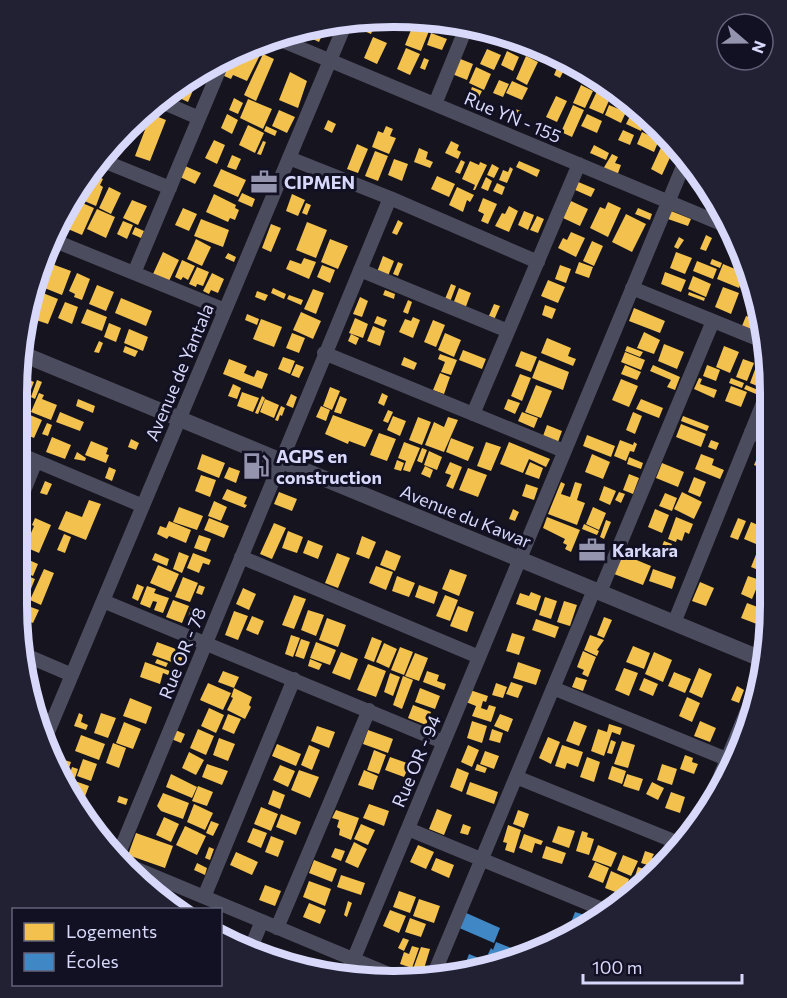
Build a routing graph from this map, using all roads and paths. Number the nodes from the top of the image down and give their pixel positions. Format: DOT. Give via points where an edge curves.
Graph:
graph roads {
  1 [pos="343,31"];
  2 [pos="464,34"];
  3 [pos="287,43"];
  4 [pos="330,60"];
  5 [pos="219,72"];
  6 [pos="435,104"];
  7 [pos="168,105"];
  8 [pos="199,118"];
  9 [pos="289,158"];
  10 [pos="109,163"];
  11 [pos="579,165"];
  12 [pos="682,168"];
  13 [pos="170,188"];
  14 [pos="390,198"];
  15 [pos="668,201"];
  16 [pos="717,221"];
  17 [pos="60,243"];
  18 [pos="538,262"];
  19 [pos="360,270"];
  20 [pos="134,273"];
  21 [pos="632,288"];
  22 [pos="225,310"];
  23 [pos="712,321"];
  24 [pos="508,331"];
  25 [pos="756,338"];
  26 [pos="324,353"];
  27 [pos="29,356"];
  28 [pos="760,410"];
  29 [pos="473,414"];
  30 [pos="180,418"];
  31 [pos="751,432"];
  32 [pos="760,436"];
  33 [pos="564,451"];
  34 [pos="27,457"];
  35 [pos="280,460"];
  36 [pos="36,461"];
  37 [pos="27,483"];
  38 [pos="143,506"];
  39 [pos="241,557"];
  40 [pos="519,560"];
  41 [pos="597,591"];
  42 [pos="103,601"];
  43 [pos="674,622"];
  44 [pos="206,643"];
  45 [pos="31,657"];
  46 [pos="479,657"];
  47 [pos="756,657"];
  48 [pos="72,675"];
  49 [pos="294,679"];
  50 [pos="553,688"];
  51 [pos="369,710"];
  52 [pos="49,730"];
  53 [pos="443,742"];
  54 [pos="726,759"];
  55 [pos="516,777"];
  56 [pos="408,829"];
  57 [pos="673,841"];
  58 [pos="121,849"];
  59 [pos="482,860"];
  60 [pos="142,871"];
  61 [pos="204,897"];
  62 [pos="599,908"];
  63 [pos="262,921"];
  64 [pos="277,928"];
  65 [pos="253,943"];
  66 [pos="353,959"];
  67 [pos="349,968"];
  68 [pos="436,968"];
  69 [pos="380,970"];
  1 -- 4 [label="street, Avenue de Yantala"];
  2 -- 6 [label="street"];
  3 -- 4 [label="street, Rue YN - 155"];
  4 -- 6 [label="street, Rue YN - 155"];
  4 -- 9 [label="street, Avenue de Yantala"];
  5 -- 8 [label="street"];
  6 -- 11 [label="street, Rue YN - 155"];
  7 -- 8 [label="street"];
  8 -- 13 [label="street"];
  9 -- 14 [label="street"];
  9 -- 22 [label="street, Avenue de Yantala"];
  10 -- 13 [label="street"];
  11 -- 15 [label="street, Rue YN - 155"];
  11 -- 18 [label="street"];
  12 -- 15 [label="street, Rue OR - 94"];
  13 -- 20 [label="street"];
  14 -- 18 [label="street"];
  14 -- 19 [label="street, Rue OR - 78"];
  15 -- 16 [label="street, Rue YN - 155"];
  15 -- 21 [label="street, Rue OR - 94"];
  17 -- 20 [label="street"];
  18 -- 24 [label="street"];
  19 -- 24 [label="street"];
  19 -- 26 [label="street, Rue OR - 78"];
  20 -- 22 [label="street"];
  21 -- 23 [label="street"];
  21 -- 33 [label="street, Rue OR - 94"];
  22 -- 30 [label="street, Avenue de Yantala"];
  23 -- 25 [label="street"];
  23 -- 41 [label="street"];
  24 -- 29 [label="street"];
  26 -- 29 [label="street"];
  26 -- 35 [label="street, Rue OR - 78"];
  27 -- 30 [label="street, Avenue du Kawar"];
  28 -- 31 [label="street"];
  29 -- 33 [label="street"];
  30 -- 35 [label="street, Avenue du Kawar"];
  30 -- 38 [label="street, Avenue de Yantala"];
  31 -- 32 [label="street"];
  31 -- 43 [label="street"];
  33 -- 40 [label="street, Rue OR - 94"];
  34 -- 36 [label="street"];
  35 -- 39 [label="street, Rue OR - 78"];
  35 -- 40 [label="street, Avenue du Kawar"];
  36 -- 37 [label="street"];
  36 -- 38 [label="street"];
  38 -- 42 [label="street, Avenue de Yantala"];
  39 -- 44 [label="street, Rue OR - 78"];
  39 -- 46 [label="street"];
  40 -- 41 [label="street, Avenue du Kawar"];
  40 -- 46 [label="street, Rue OR - 94"];
  41 -- 43 [label="street, Avenue du Kawar"];
  41 -- 50 [label="street"];
  42 -- 44 [label="street"];
  42 -- 48 [label="street, Avenue de Yantala"];
  43 -- 47 [label="street, Avenue du Kawar"];
  44 -- 49 [label="street"];
  44 -- 58 [label="street, Rue OR - 78"];
  45 -- 48 [label="street"];
  46 -- 53 [label="street, Rue OR - 94"];
  48 -- 52 [label="street, Avenue de Yantala"];
  49 -- 51 [label="street"];
  49 -- 61 [label="street"];
  50 -- 54 [label="street"];
  50 -- 55 [label="street"];
  51 -- 53 [label="street"];
  51 -- 64 [label="street"];
  53 -- 56 [label="street, Rue OR - 94"];
  55 -- 57 [label="street"];
  55 -- 59 [label="street"];
  56 -- 59 [label="street"];
  56 -- 66 [label="street, Rue OR - 94"];
  59 -- 62 [label="street"];
  59 -- 68 [label="street"];
  60 -- 61 [label="street"];
  61 -- 63 [label="street"];
  63 -- 64 [label="street"];
  63 -- 65 [label="street"];
  64 -- 66 [label="street"];
  66 -- 67 [label="street, Rue OR - 94"];
  66 -- 69 [label="street"];
}
